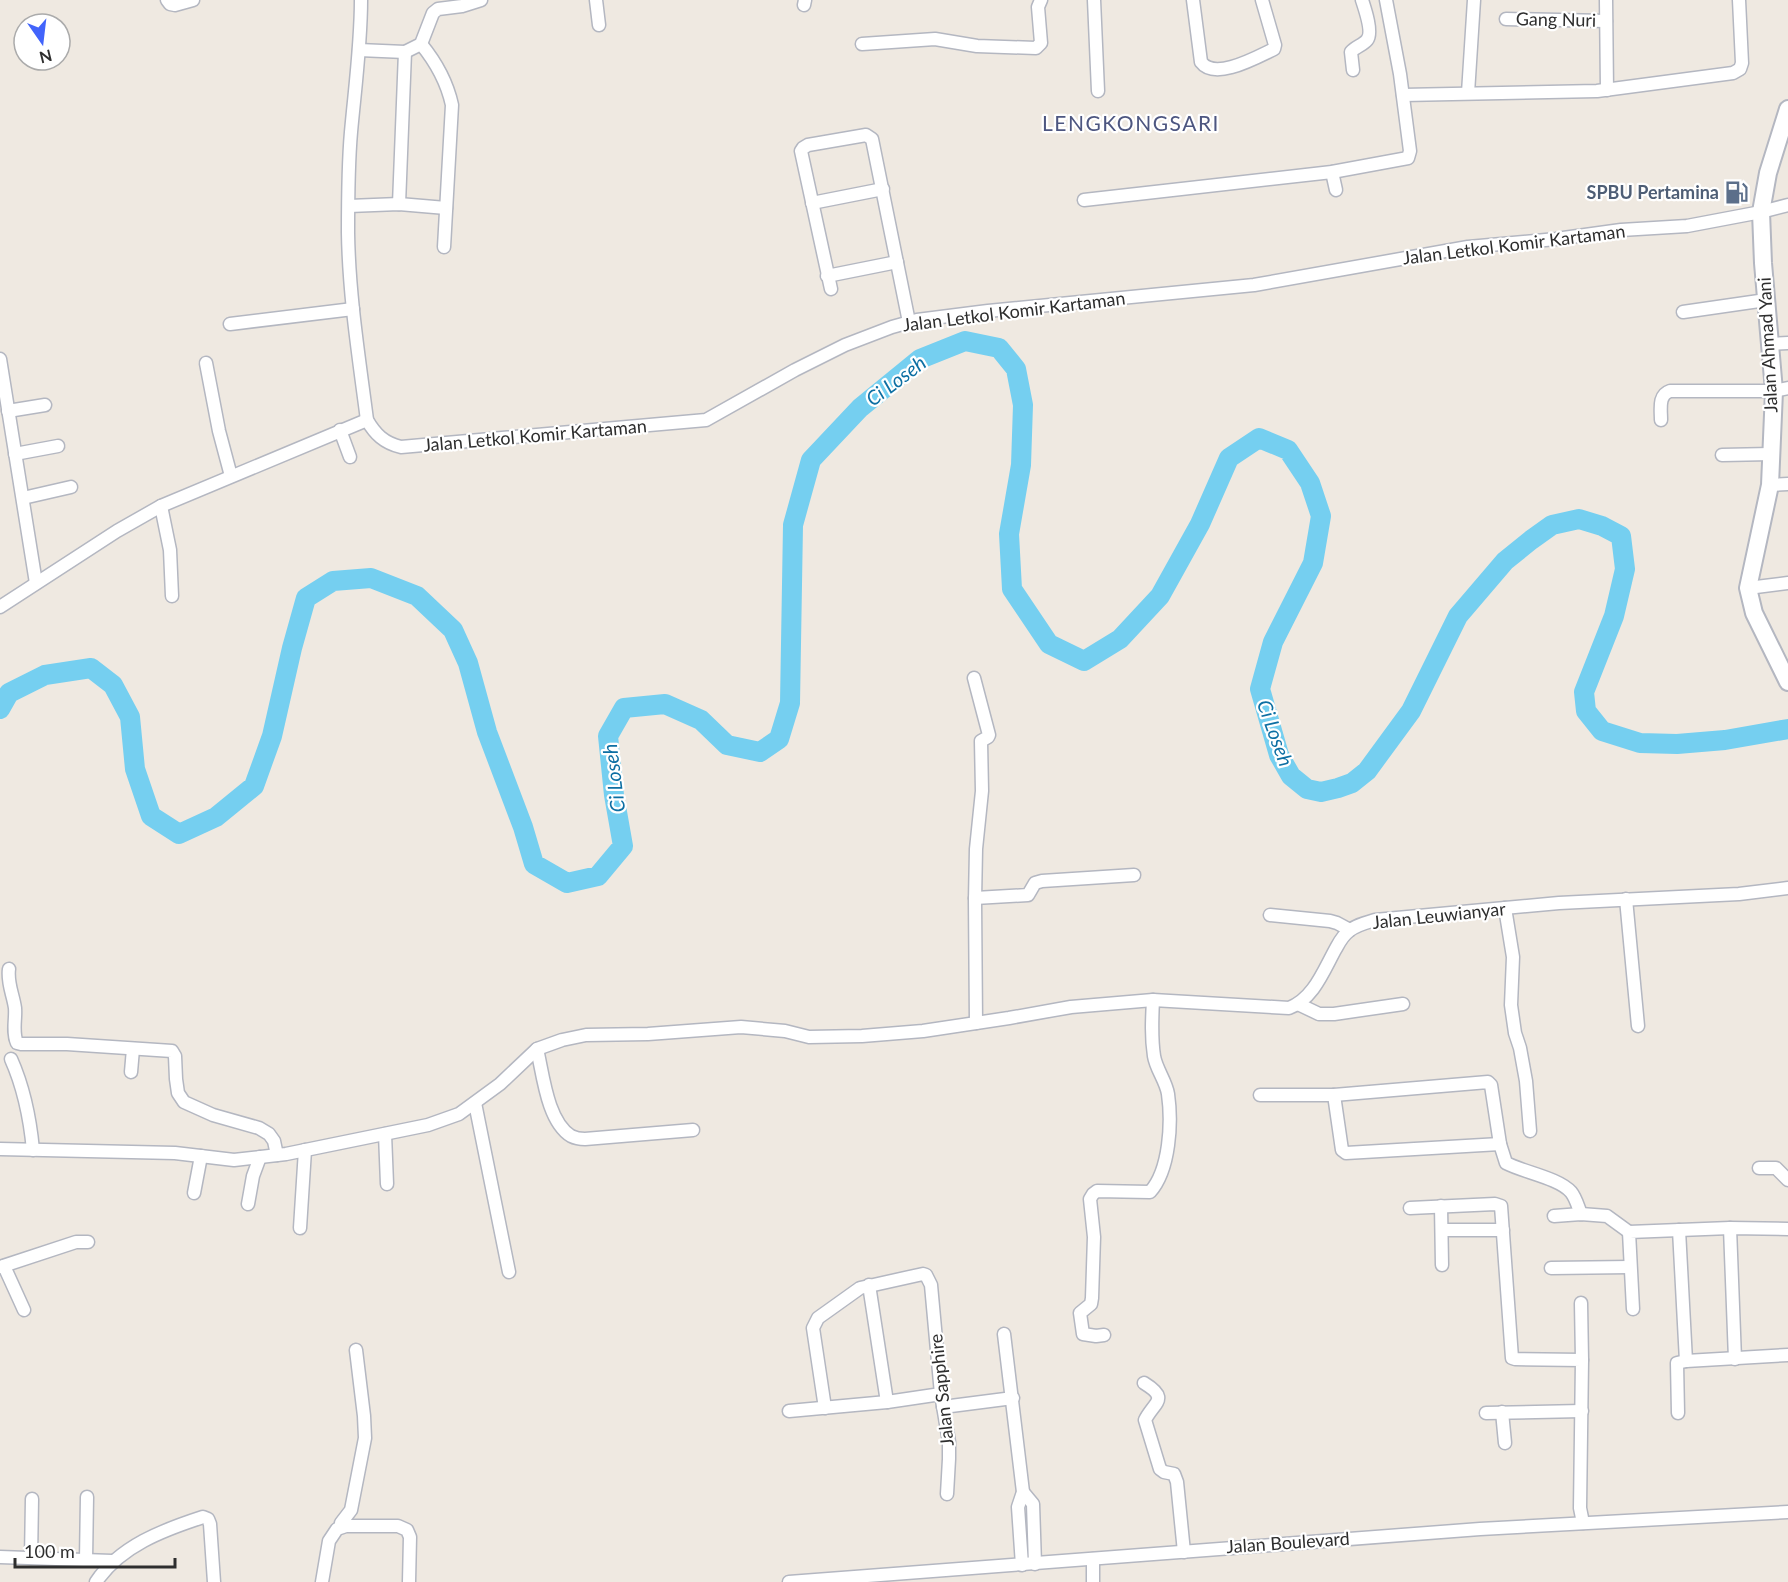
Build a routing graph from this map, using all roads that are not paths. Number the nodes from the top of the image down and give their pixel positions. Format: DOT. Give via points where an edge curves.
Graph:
graph roads {
  1 [pos="167,0"];
  2 [pos="193,0"];
  3 [pos="361,0"];
  4 [pos="481,0"];
  5 [pos="596,0"];
  6 [pos="1041,0"];
  7 [pos="1094,0"];
  8 [pos="1193,0"];
  9 [pos="1262,0"];
  10 [pos="1362,0"];
  11 [pos="1386,0"];
  12 [pos="1474,0"];
  13 [pos="1606,0"];
  14 [pos="1738,0"];
  15 [pos="1506,19"];
  16 [pos="1606,21"];
  17 [pos="598,25"];
  18 [pos="421,44"];
  19 [pos="862,44"];
  20 [pos="359,50"];
  21 [pos="405,52"];
  22 [pos="1353,70"];
  23 [pos="1607,90"];
  24 [pos="1098,91"];
  25 [pos="1468,93"];
  26 [pos="1403,95"];
  27 [pos="1786,116"];
  28 [pos="1332,172"];
  29 [pos="883,189"];
  30 [pos="1336,190"];
  31 [pos="1084,200"];
  32 [pos="812,203"];
  33 [pos="399,204"];
  34 [pos="1788,205"];
  35 [pos="349,206"];
  36 [pos="446,208"];
  37 [pos="1761,212"];
  38 [pos="444,247"];
  39 [pos="897,262"];
  40 [pos="827,276"];
  41 [pos="831,290"];
  42 [pos="1766,300"];
  43 [pos="353,309"];
  44 [pos="1683,312"];
  45 [pos="909,322"];
  46 [pos="230,324"];
  47 [pos="1788,343"];
  48 [pos="1769,344"];
  49 [pos="0,359"];
  50 [pos="206,363"];
  51 [pos="1781,389"];
  52 [pos="45,405"];
  53 [pos="8,411"];
  54 [pos="367,420"];
  55 [pos="1661,420"];
  56 [pos="340,430"];
  57 [pos="58,446"];
  58 [pos="15,454"];
  59 [pos="1771,454"];
  60 [pos="1722,455"];
  61 [pos="350,457"];
  62 [pos="231,476"];
  63 [pos="1788,484"];
  64 [pos="1770,485"];
  65 [pos="71,487"];
  66 [pos="23,498"];
  67 [pos="161,506"];
  68 [pos="36,583"];
  69 [pos="1788,583"];
  70 [pos="1748,588"];
  71 [pos="172,596"];
  72 [pos="0,607"];
  73 [pos="974,678"];
  74 [pos="1788,682"];
  75 [pos="1134,875"];
  76 [pos="1788,888"];
  77 [pos="975,898"];
  78 [pos="1626,899"];
  79 [pos="1505,908"];
  80 [pos="1270,915"];
  81 [pos="1350,930"];
  82 [pos="9,969"];
  83 [pos="1153,1000"];
  84 [pos="1298,1004"];
  85 [pos="1403,1004"];
  86 [pos="976,1023"];
  87 [pos="1638,1026"];
  88 [pos="133,1049"];
  89 [pos="537,1049"];
  90 [pos="11,1059"];
  91 [pos="131,1072"];
  92 [pos="1260,1095"];
  93 [pos="1334,1095"];
  94 [pos="475,1103"];
  95 [pos="693,1130"];
  96 [pos="1530,1131"];
  97 [pos="385,1134"];
  98 [pos="1500,1144"];
  99 [pos="0,1149"];
  100 [pos="33,1150"];
  101 [pos="305,1150"];
  102 [pos="277,1155"];
  103 [pos="201,1156"];
  104 [pos="260,1157"];
  105 [pos="1759,1168"];
  106 [pos="1788,1180"];
  107 [pos="387,1184"];
  108 [pos="194,1193"];
  109 [pos="248,1204"];
  110 [pos="1441,1206"];
  111 [pos="1410,1208"];
  112 [pos="1581,1214"];
  113 [pos="1554,1216"];
  114 [pos="300,1228"];
  115 [pos="1730,1228"];
  116 [pos="1788,1229"];
  117 [pos="1442,1230"];
  118 [pos="1503,1230"];
  119 [pos="1679,1230"];
  120 [pos="1629,1232"];
  121 [pos="88,1242"];
  122 [pos="1443,1265"];
  123 [pos="2,1266"];
  124 [pos="1630,1267"];
  125 [pos="1551,1268"];
  126 [pos="508,1272"];
  127 [pos="869,1285"];
  128 [pos="1581,1303"];
  129 [pos="1633,1309"];
  130 [pos="24,1310"];
  131 [pos="1004,1334"];
  132 [pos="1104,1335"];
  133 [pos="356,1350"];
  134 [pos="1788,1355"];
  135 [pos="1735,1359"];
  136 [pos="1582,1360"];
  137 [pos="1686,1361"];
  138 [pos="1144,1383"];
  139 [pos="1012,1398"];
  140 [pos="942,1400"];
  141 [pos="887,1402"];
  142 [pos="825,1408"];
  143 [pos="789,1411"];
  144 [pos="1581,1411"];
  145 [pos="1502,1412"];
  146 [pos="1486,1413"];
  147 [pos="1678,1413"];
  148 [pos="1505,1443"];
  149 [pos="1023,1492"];
  150 [pos="947,1494"];
  151 [pos="87,1497"];
  152 [pos="32,1499"];
  153 [pos="1788,1512"];
  154 [pos="1583,1522"];
  155 [pos="341,1527"];
  156 [pos="1184,1552"];
  157 [pos="0,1557"];
  158 [pos="31,1558"];
  159 [pos="1094,1558"];
  160 [pos="86,1560"];
  161 [pos="112,1561"];
  162 [pos="1035,1564"];
  163 [pos="1022,1565"];
  164 [pos="96,1582"];
  165 [pos="214,1582"];
  166 [pos="322,1582"];
  167 [pos="409,1582"];
  168 [pos="789,1582"];
  169 [pos="1093,1582"];
  1 -- 2 [label="street" via="173,5"];
  3 -- 20 [label="street"];
  4 -- 18 [label="street" via="438,9"];
  5 -- 17 [label="street"];
  6 -- 19 [label="street" via="1041,43 1036,48 977,46 935,39"];
  7 -- 24 [label="street"];
  8 -- 9 [label="street" via="1200,59 1207,68 1217,70 1274,49"];
  10 -- 22 [label="street" via="1370,36 1351,52"];
  11 -- 26 [label="street"];
  12 -- 25 [label="street"];
  13 -- 16 [label="street"];
  14 -- 23 [label="street" via="1742,67 1737,71"];
  15 -- 16 [label="street, Gang Nuri"];
  16 -- 23 [label="street"];
  18 -- 21 [label="street"];
  18 -- 36 [label="street" via="440,72 452,105"];
  20 -- 21 [label="street"];
  20 -- 35 [label="street"];
  21 -- 33 [label="street"];
  23 -- 25 [label="street"];
  25 -- 26 [label="street"];
  26 -- 28 [label="street" via="1408,158"];
  27 -- 37 [label="street, Jalan Ahmad Yani" via="1768,173"];
  28 -- 30 [label="street"];
  28 -- 31 [label="street"];
  29 -- 32 [label="street"];
  29 -- 32 [label="street" via="868,135 809,145 801,154"];
  29 -- 39 [label="street"];
  32 -- 40 [label="street"];
  33 -- 35 [label="street"];
  33 -- 36 [label="street"];
  34 -- 37 [label="street, Jalan Letkol Komir Kartaman"];
  35 -- 43 [label="street"];
  36 -- 38 [label="street"];
  37 -- 42 [label="street, Jalan Ahmad Yani"];
  37 -- 45 [label="street, Jalan Letkol Komir Kartaman" via="1687,226 1468,247 1254,285"];
  39 -- 40 [label="street"];
  39 -- 45 [label="street"];
  40 -- 41 [label="street"];
  42 -- 44 [label="street"];
  42 -- 48 [label="street, Jalan Ahmad Yani"];
  43 -- 46 [label="street"];
  43 -- 54 [label="street"];
  45 -- 54 [label="street, Jalan Letkol Komir Kartaman" via="845,345 706,420 404,447 379,437"];
  47 -- 48 [label="street"];
  48 -- 51 [label="street, Jalan Ahmad Yani"];
  49 -- 53 [label="street"];
  50 -- 62 [label="street"];
  51 -- 55 [label="street" via="1670,391 1662,396"];
  51 -- 59 [label="street, Jalan Ahmad Yani"];
  52 -- 53 [label="street"];
  53 -- 58 [label="street"];
  54 -- 56 [label="street"];
  56 -- 61 [label="street"];
  56 -- 62 [label="street"];
  57 -- 58 [label="street"];
  58 -- 66 [label="street"];
  59 -- 60 [label="street"];
  59 -- 64 [label="street, Jalan Ahmad Yani"];
  62 -- 67 [label="street"];
  63 -- 64 [label="street"];
  64 -- 70 [label="street, Jalan Ahmad Yani"];
  65 -- 66 [label="street"];
  66 -- 68 [label="street"];
  67 -- 68 [label="street"];
  67 -- 71 [label="street" via="170,550"];
  68 -- 72 [label="street"];
  69 -- 70 [label="street"];
  70 -- 74 [label="street, Jalan Ahmad Yani" via="1754,613"];
  73 -- 77 [label="street" via="989,735 981,741"];
  75 -- 77 [label="street" via="1042,881 1035,883 1028,895"];
  76 -- 78 [label="street, Jalan Leuwianyar"];
  77 -- 86 [label="street"];
  78 -- 79 [label="street, Jalan Leuwianyar"];
  78 -- 87 [label="street"];
  79 -- 81 [label="street, Jalan Leuwianyar" via="1375,921"];
  79 -- 96 [label="street" via="1513,957 1511,1005 1526,1081"];
  80 -- 81 [label="street" via="1330,921"];
  81 -- 84 [label="street, Jalan Leuwianyar" via="1308,996"];
  82 -- 88 [label="street" via="17,1043"];
  83 -- 84 [label="street" via="1279,1009"];
  83 -- 86 [label="street" via="1071,1007"];
  83 -- 132 [label="street" via="1154,1058 1168,1092 1167,1154 1150,1191 1097,1191 1091,1195 1092,1298 1079,1316 1083,1334"];
  84 -- 85 [label="street" via="1319,1014"];
  86 -- 89 [label="street" via="923,1031 809,1038 785,1031 741,1027 586,1035"];
  88 -- 91 [label="street"];
  88 -- 102 [label="street" via="172,1051 178,1093 184,1102 259,1128 274,1141"];
  89 -- 94 [label="street"];
  89 -- 95 [label="street" via="551,1109 572,1137"];
  90 -- 100 [label="street" via="29,1116"];
  92 -- 93 [label="street"];
  93 -- 98 [label="street" via="1342,1150 1346,1153"];
  93 -- 98 [label="street" via="1488,1082"];
  94 -- 97 [label="street" via="459,1114 428,1125"];
  94 -- 126 [label="street"];
  97 -- 101 [label="street"];
  97 -- 107 [label="street"];
  98 -- 112 [label="street" via="1507,1163 1568,1190"];
  99 -- 100 [label="street"];
  100 -- 103 [label="street"];
  101 -- 102 [label="street"];
  101 -- 114 [label="street"];
  102 -- 104 [label="street"];
  103 -- 104 [label="street" via="234,1160"];
  103 -- 108 [label="street"];
  104 -- 109 [label="street"];
  105 -- 106 [label="street" via="1776,1168"];
  110 -- 111 [label="street"];
  110 -- 117 [label="street"];
  110 -- 118 [label="street" via="1498,1204 1502,1208"];
  112 -- 113 [label="street"];
  112 -- 120 [label="street" via="1607,1216"];
  115 -- 116 [label="street"];
  115 -- 119 [label="street"];
  115 -- 135 [label="street"];
  117 -- 118 [label="street"];
  117 -- 122 [label="street"];
  118 -- 136 [label="street" via="1512,1358"];
  119 -- 120 [label="street"];
  119 -- 137 [label="street"];
  120 -- 124 [label="street"];
  121 -- 123 [label="street" via="76,1242"];
  123 -- 130 [label="street"];
  124 -- 125 [label="street"];
  124 -- 129 [label="street"];
  127 -- 140 [label="street, Jalan Sapphire" via="923,1274 929,1278"];
  127 -- 141 [label="street"];
  127 -- 142 [label="street" via="814,1323"];
  128 -- 136 [label="street"];
  131 -- 139 [label="street"];
  133 -- 155 [label="street" via="365,1438 351,1510"];
  134 -- 135 [label="street"];
  135 -- 137 [label="street"];
  136 -- 144 [label="street"];
  137 -- 147 [label="street" via="1676,1365"];
  138 -- 156 [label="street" via="1157,1394 1145,1425 1160,1469 1174,1474 1177,1482"];
  139 -- 140 [label="street"];
  139 -- 149 [label="street"];
  140 -- 141 [label="street"];
  140 -- 150 [label="street, Jalan Sapphire" via="949,1442"];
  141 -- 142 [label="street"];
  142 -- 143 [label="street"];
  144 -- 145 [label="street"];
  144 -- 154 [label="street"];
  145 -- 146 [label="street"];
  145 -- 148 [label="street"];
  149 -- 162 [label="street" via="1033,1504"];
  149 -- 163 [label="street" via="1018,1507"];
  151 -- 160 [label="street"];
  152 -- 158 [label="street"];
  153 -- 154 [label="street, Jalan Boulevard"];
  154 -- 156 [label="street, Jalan Boulevard"];
  155 -- 166 [label="street" via="329,1541"];
  155 -- 167 [label="street" via="398,1526 406,1530 410,1537"];
  156 -- 159 [label="street, Jalan Boulevard"];
  157 -- 158 [label="street"];
  158 -- 160 [label="street"];
  159 -- 162 [label="street, Jalan Boulevard"];
  159 -- 169 [label="street"];
  160 -- 161 [label="street"];
  161 -- 164 [label="street"];
  161 -- 165 [label="street" via="161,1531 203,1517 210,1524"];
  162 -- 163 [label="street, Jalan Boulevard"];
  163 -- 168 [label="street, Jalan Boulevard"];
}
